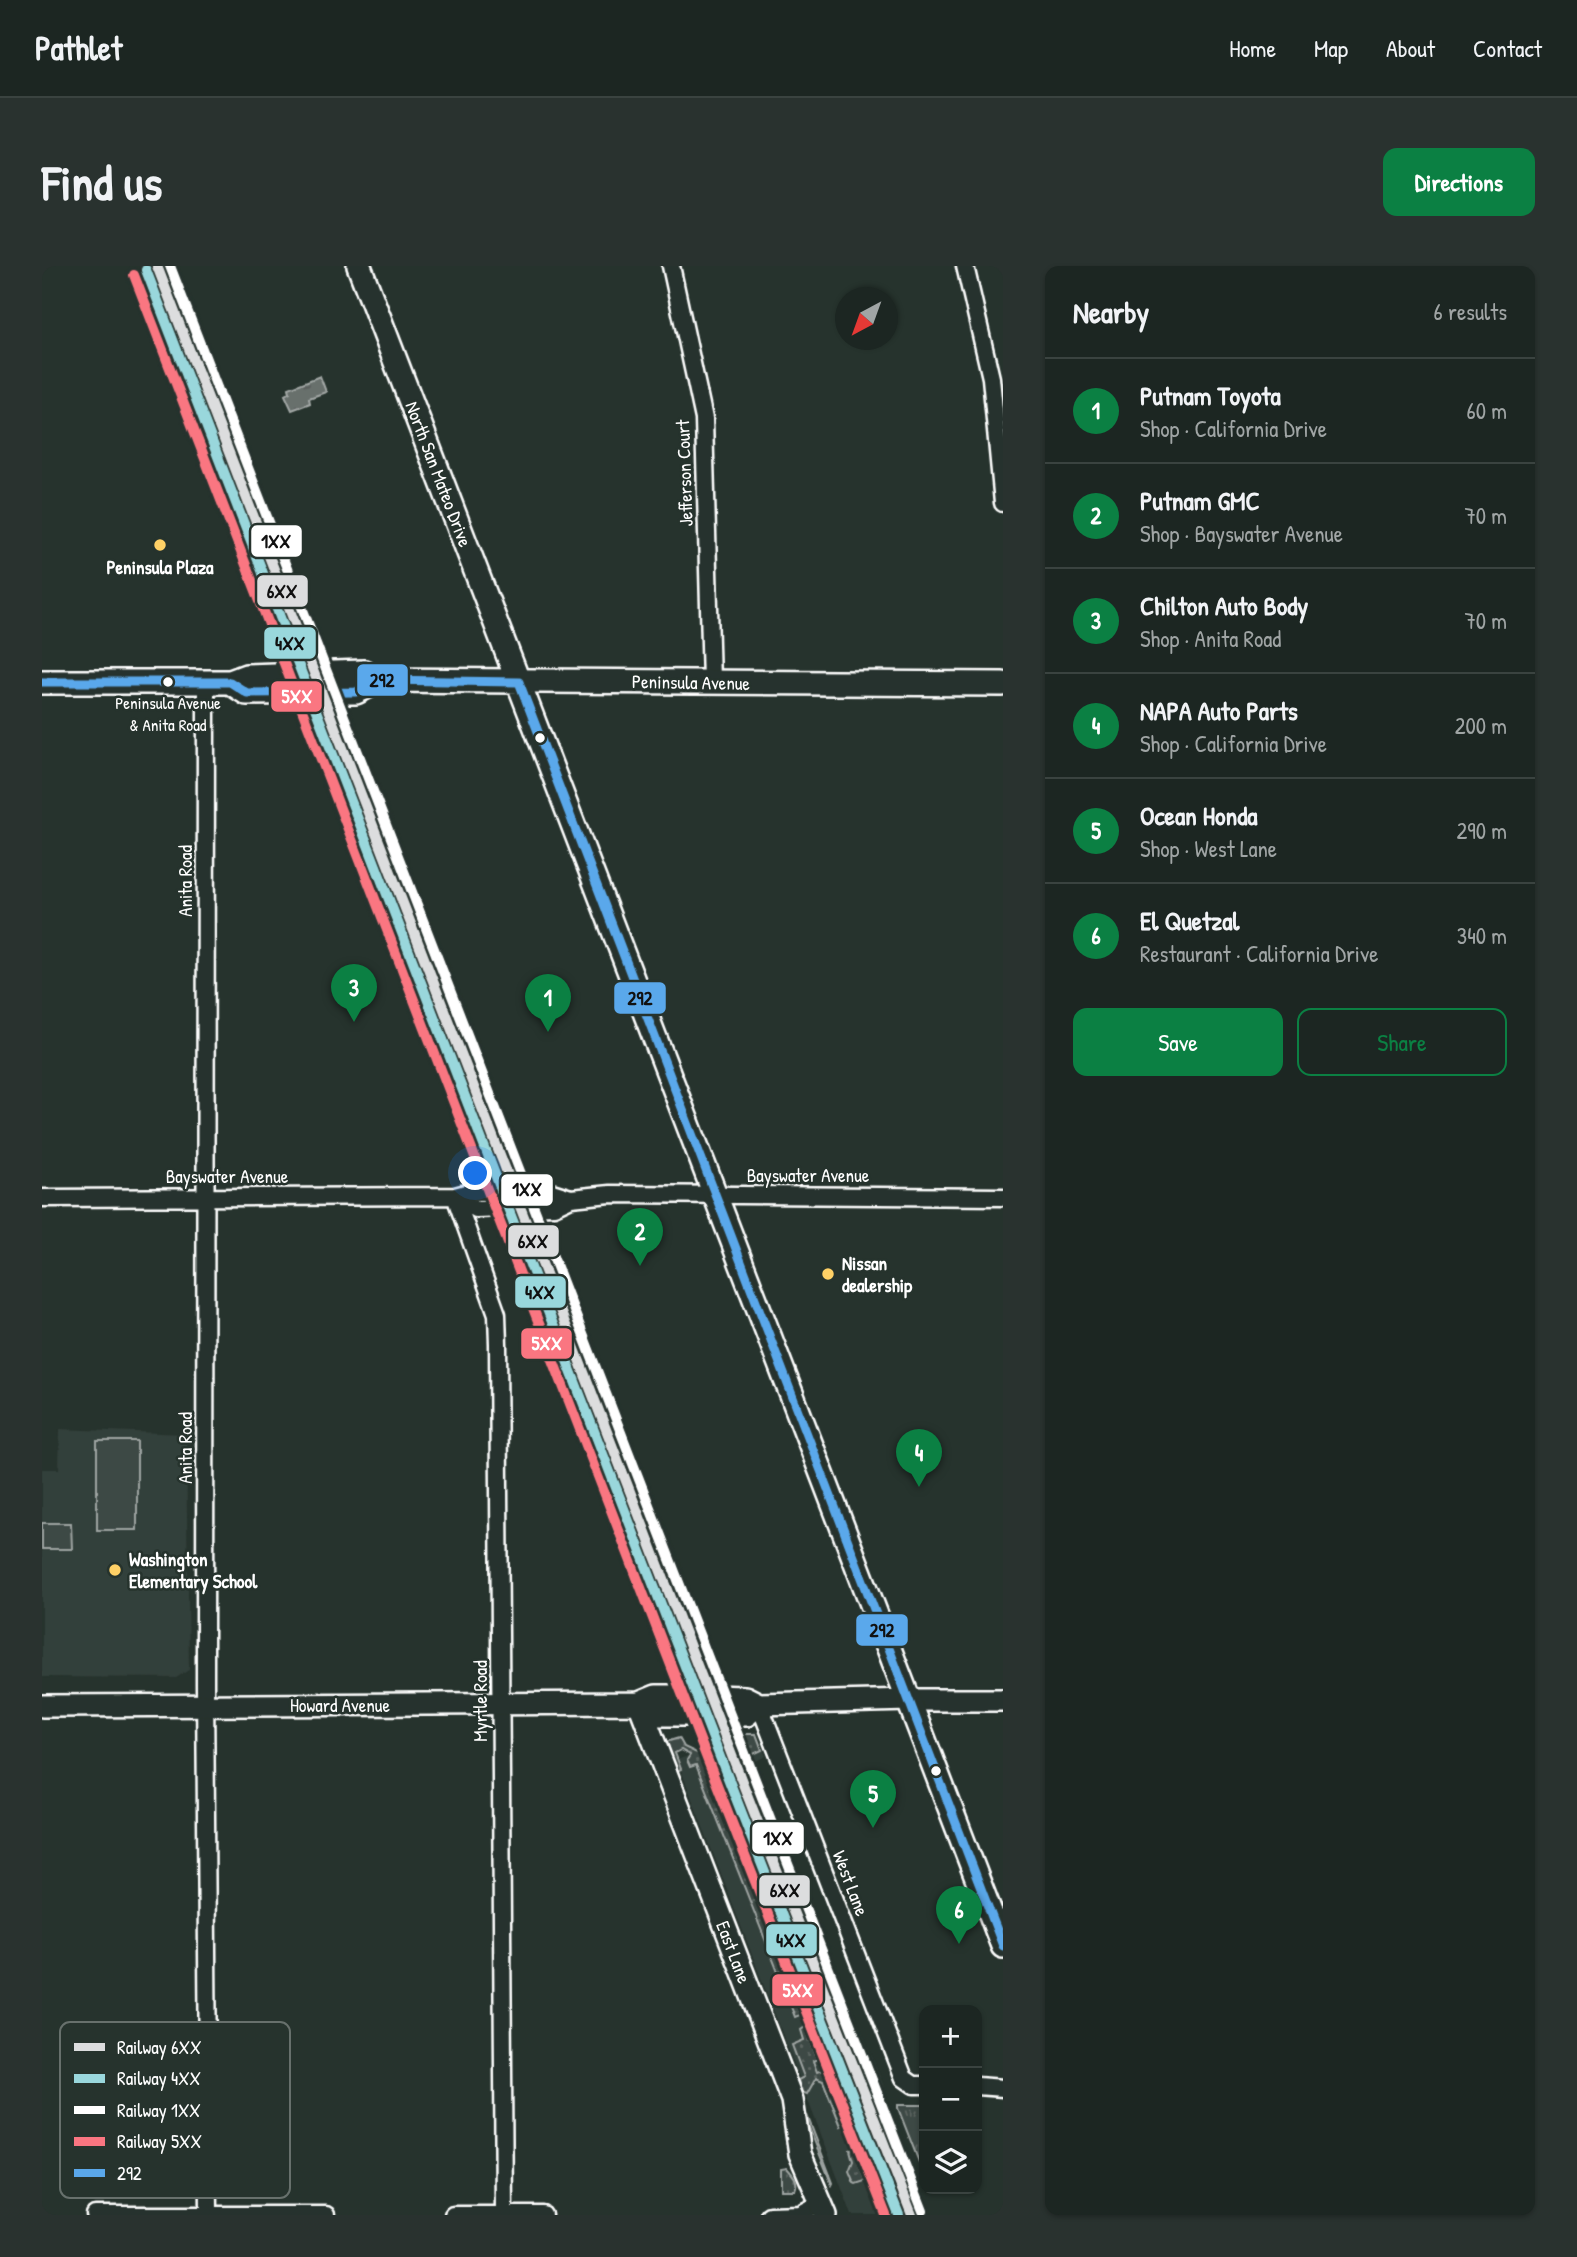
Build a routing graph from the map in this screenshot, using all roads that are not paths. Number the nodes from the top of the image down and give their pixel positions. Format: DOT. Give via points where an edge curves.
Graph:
graph roads {
  1 [pos="359,266"];
  2 [pos="671,266"];
  3 [pos="965,266"];
  4 [pos="1003,503"];
  5 [pos="42,682"];
  6 [pos="206,682"];
  7 [pos="519,682"];
  8 [pos="711,682"];
  9 [pos="1003,684"];
  10 [pos="715,1194"];
  11 [pos="455,1196"];
  12 [pos="206,1197"];
  13 [pos="1003,1197"];
  14 [pos="42,1198"];
  15 [pos="910,1700"];
  16 [pos="1003,1700"];
  17 [pos="501,1703"];
  18 [pos="639,1703"];
  19 [pos="759,1704"];
  20 [pos="42,1706"];
  21 [pos="206,1706"];
  22 [pos="1003,1946"];
  23 [pos="208,2022"];
  24 [pos="919,2085"];
  25 [pos="982,2086"];
  26 [pos="1003,2088"];
  27 [pos="823,2209"];
  28 [pos="209,2213"];
  29 [pos="504,2214"];
  30 [pos="95,2215"];
  31 [pos="326,2215"];
  32 [pos="453,2215"];
  33 [pos="542,2215"];
  34 [pos="769,2215"];
  35 [pos="790,2215"];
  1 -- 7 [label="main road, North San Mateo Drive"];
  2 -- 8 [label="street, Jefferson Court" via="704,419"];
  3 -- 4 [label="street" via="991,378"];
  5 -- 6 [label="main road, Peninsula Avenue"];
  6 -- 7 [label="main road, Peninsula Avenue" via="230,682 247,693 356,692 380,680"];
  6 -- 12 [label="street, Anita Road"];
  7 -- 8 [label="main road, Peninsula Avenue"];
  7 -- 10 [label="main road, North San Mateo Drive"];
  8 -- 9 [label="main road, Peninsula Avenue"];
  10 -- 11 [label="street, Bayswater Avenue" via="610,1194 570,1198 554,1206 476,1209"];
  10 -- 13 [label="street, Bayswater Avenue"];
  10 -- 15 [label="main road, North San Mateo Drive"];
  11 -- 12 [label="street, Bayswater Avenue"];
  11 -- 17 [label="street, Myrtle Road" via="497,1314"];
  12 -- 14 [label="street, Bayswater Avenue"];
  12 -- 21 [label="street, Anita Road"];
  15 -- 16 [label="street, Howard Avenue"];
  15 -- 19 [label="street, Howard Avenue"];
  15 -- 22 [label="main road, North San Mateo Drive"];
  17 -- 18 [label="street, Howard Avenue"];
  17 -- 21 [label="street, Howard Avenue"];
  17 -- 29 [label="street, Myrtle Road"];
  18 -- 19 [label="street, Howard Avenue" via="657,1715 702,1716 747,1715"];
  18 -- 27 [label="street, East Lane" via="792,2100 800,2154"];
  19 -- 24 [label="street, West Lane" via="904,2078"];
  20 -- 21 [label="street, Howard Avenue"];
  21 -- 23 [label="street, Anita Road"];
  25 -- 26 [label="street"];
  27 -- 35 [label="street"];
  28 -- 30 [label="street"];
  28 -- 31 [label="street"];
  29 -- 32 [label="street"];
  29 -- 33 [label="street"];
  34 -- 35 [label="street"];
}
